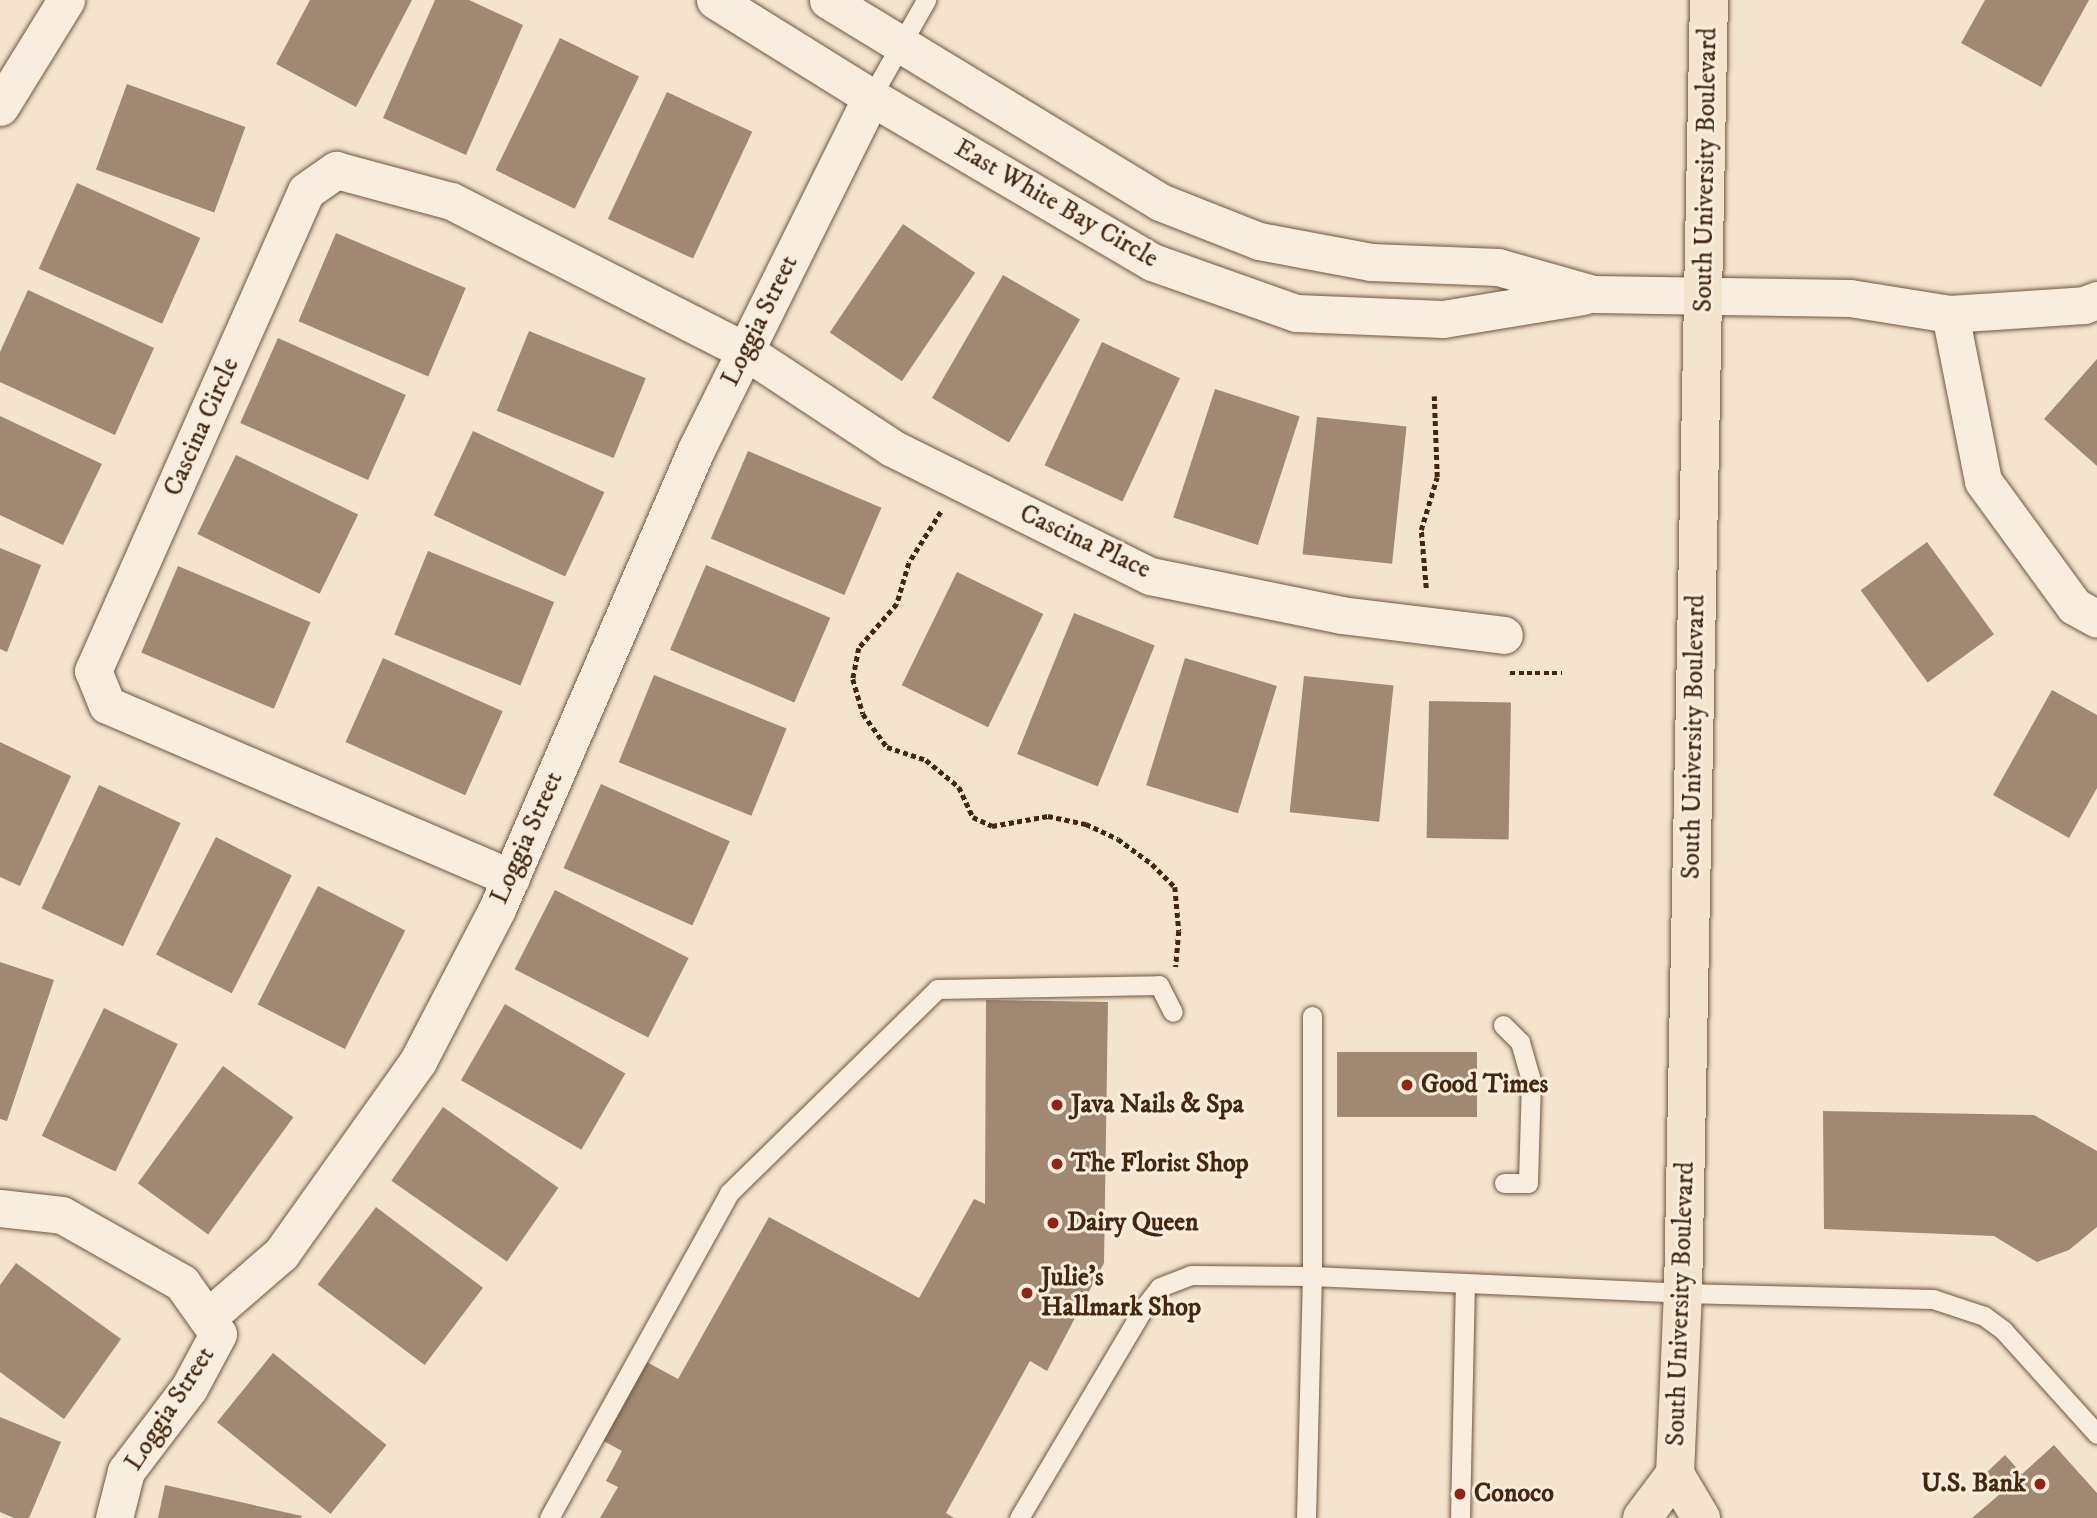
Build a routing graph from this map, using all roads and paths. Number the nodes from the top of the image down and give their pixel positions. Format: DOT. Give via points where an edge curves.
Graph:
graph roads {
  1 [pos="66,0"];
  2 [pos="715,0"];
  3 [pos="828,0"];
  4 [pos="926,0"];
  5 [pos="1709,0"];
  6 [pos="900,45"];
  7 [pos="3,96"];
  8 [pos="871,97"];
  9 [pos="1593,295"];
  10 [pos="1703,295"];
  11 [pos="2097,300"];
  12 [pos="1950,314"];
  13 [pos="745,351"];
  14 [pos="1434,396"];
  15 [pos="963,483"];
  16 [pos="2097,619"];
  17 [pos="1423,625"];
  18 [pos="1504,635"];
  19 [pos="511,878"];
  20 [pos="1159,985"];
  21 [pos="1173,1012"];
  22 [pos="1312,1016"];
  23 [pos="1503,1025"];
  24 [pos="1504,1183"];
  25 [pos="0,1208"];
  26 [pos="1311,1276"];
  27 [pos="1465,1283"];
  28 [pos="1683,1293"];
  29 [pos="206,1318"];
  30 [pos="2097,1434"];
  31 [pos="1675,1474"];
  32 [pos="114,1518"];
  33 [pos="549,1518"];
  34 [pos="1019,1518"];
  35 [pos="1306,1518"];
  36 [pos="1460,1518"];
  37 [pos="1642,1518"];
  38 [pos="1701,1518"];
  1 -- 7 [label="street"];
  2 -- 8 [label="street, East White Bay Circle"];
  3 -- 6 [label="street"];
  4 -- 6 [label="lane"];
  5 -- 10 [label="main road, South University Boulevard"];
  6 -- 8 [label="lane"];
  6 -- 9 [label="street" via="1160,202 1259,241 1371,262 1498,267"];
  8 -- 9 [label="street, East White Bay Circle" via="1152,262 1296,313 1443,319"];
  8 -- 13 [label="street, Loggia Street"];
  9 -- 10 [label="street"];
  10 -- 12 [label="street" via="1850,298"];
  10 -- 28 [label="main road, South University Boulevard"];
  11 -- 12 [label="street" via="2084,305"];
  12 -- 16 [label="street" via="1983,481 2074,606"];
  13 -- 15 [label="street, Cascina Place" via="892,448"];
  13 -- 19 [label="street, Loggia Street" via="696,450"];
  13 -- 19 [label="street, Cascina Circle" via="452,201 336,170 306,191 93,671 107,705"];
  14 -- 17 [label="path" via="1437,477 1421,530 1427,574"];
  15 -- 17 [label="street, Cascina Place" via="1150,576 1341,615"];
  15 -- 20 [label="path" via="909,562 897,604 859,648 853,679 863,714 887,747 926,760 959,787 973,817 992,826 1048,816 1086,824 1118,839 1152,864 1175,887 1179,931 1177,965"];
  17 -- 18 [label="street, Cascina Place"];
  19 -- 29 [label="street, Loggia Street" via="418,1061 281,1254"];
  20 -- 21 [label="lane"];
  20 -- 33 [label="lane" via="937,989 729,1193"];
  22 -- 26 [label="lane"];
  23 -- 24 [label="lane" via="1520,1042 1531,1080 1528,1183"];
  25 -- 29 [label="street" via="62,1215 181,1283"];
  26 -- 27 [label="lane"];
  26 -- 34 [label="lane" via="1191,1275 1160,1287"];
  26 -- 35 [label="lane"];
  27 -- 28 [label="lane"];
  27 -- 36 [label="lane"];
  28 -- 30 [label="lane" via="1933,1299 1984,1316 2003,1330"];
  28 -- 31 [label="main road, South University Boulevard"];
  29 -- 32 [label="street, Loggia Street" via="218,1334 188,1388 126,1471"];
  31 -- 37 [label="main road, South University Boulevard"];
  31 -- 38 [label="main road, South University Boulevard"];
}
